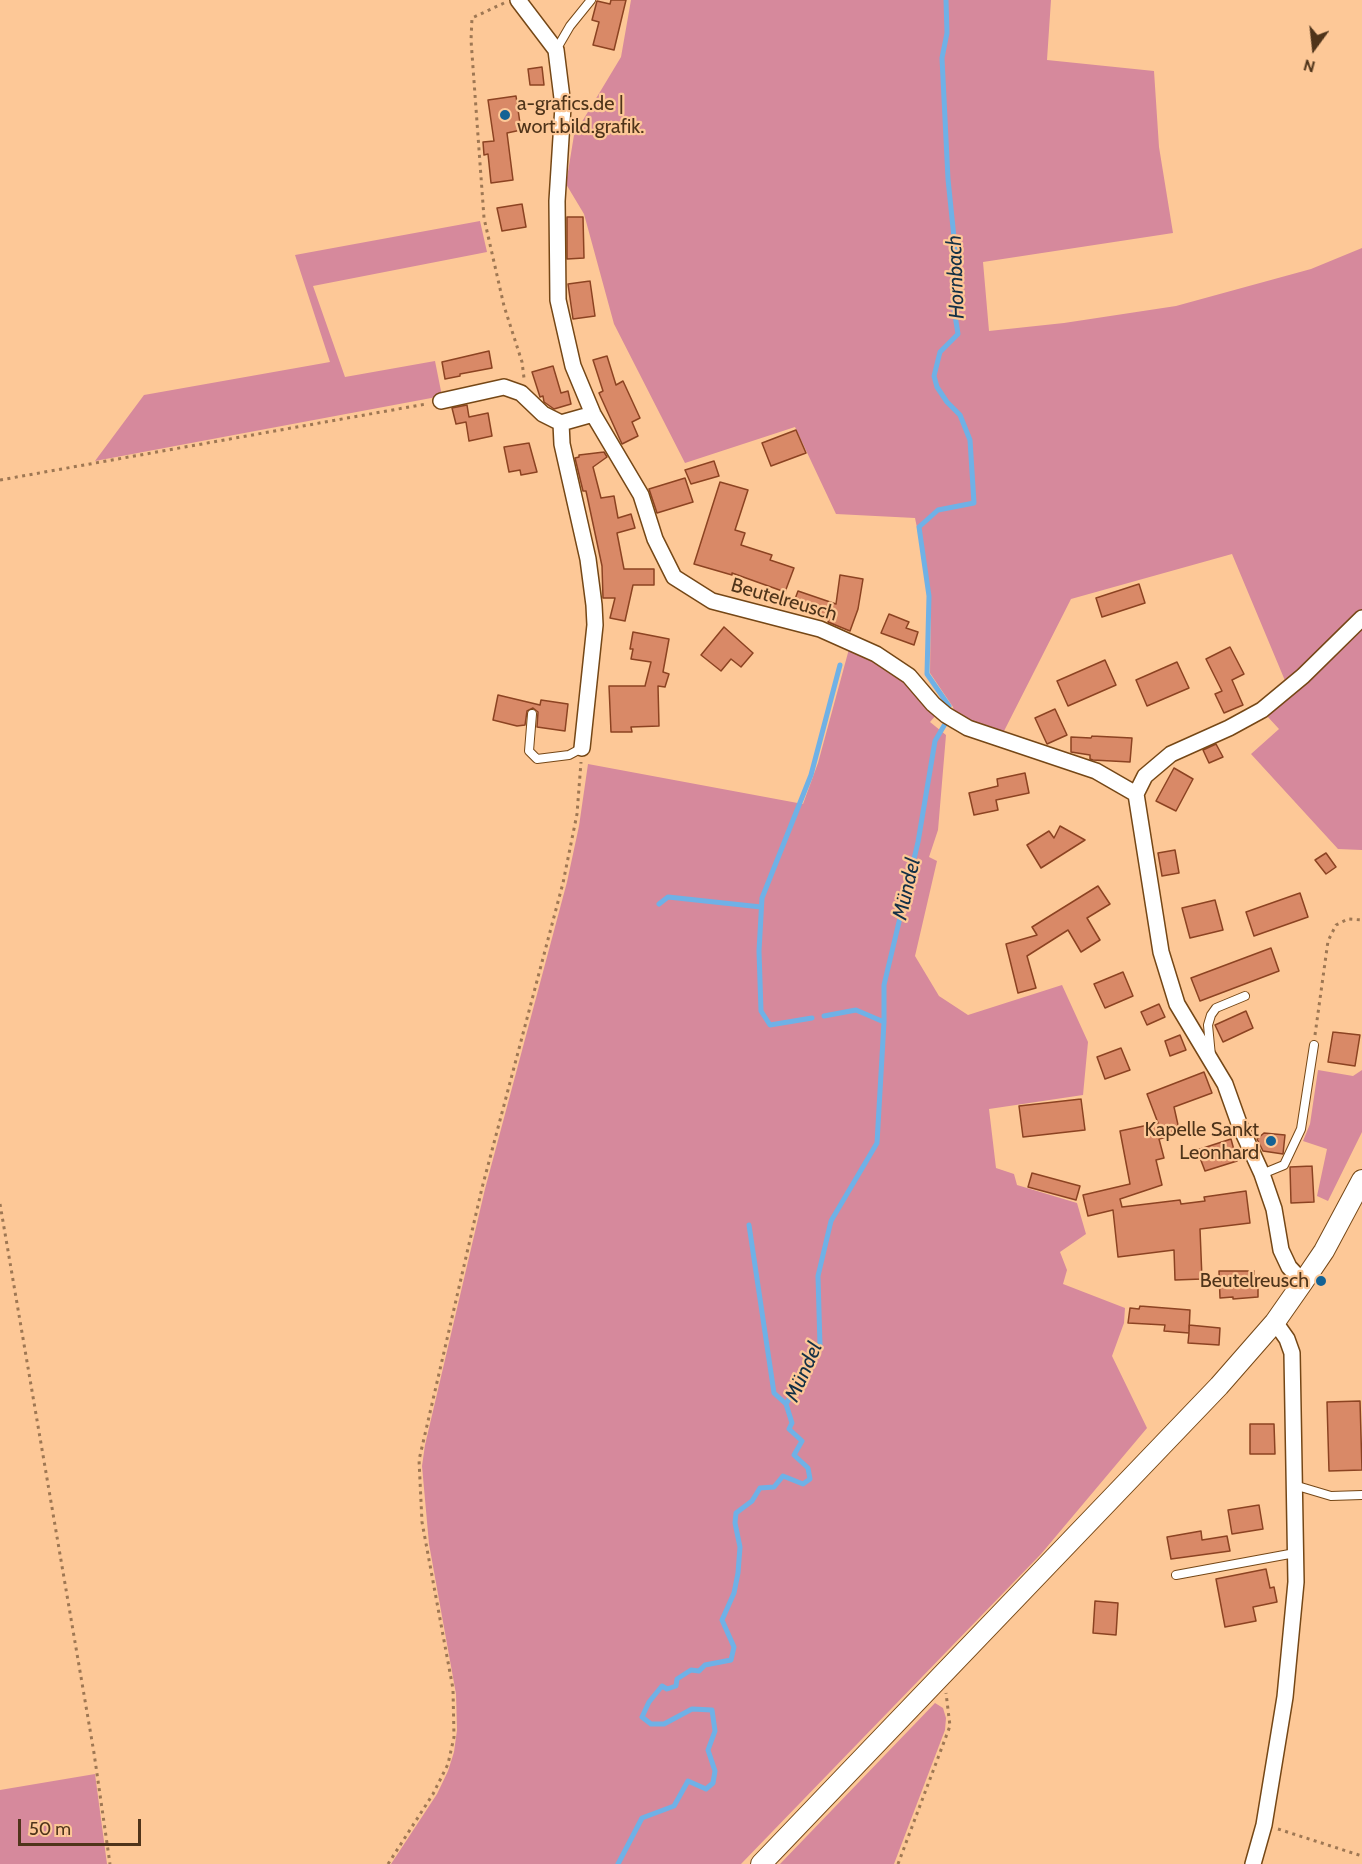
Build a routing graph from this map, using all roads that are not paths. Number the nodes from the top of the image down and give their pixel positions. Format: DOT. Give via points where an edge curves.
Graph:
graph roads {
  1 [pos="518,0"];
  2 [pos="591,0"];
  3 [pos="556,50"];
  4 [pos="441,401"];
  5 [pos="593,414"];
  6 [pos="561,423"];
  7 [pos="1362,618"];
  8 [pos="532,714"];
  9 [pos="582,748"];
  10 [pos="1136,794"];
  11 [pos="1245,996"];
  12 [pos="1314,1045"];
  13 [pos="1210,1058"];
  14 [pos="1262,1174"];
  15 [pos="1362,1180"];
  16 [pos="1303,1282"];
  17 [pos="1275,1322"];
  18 [pos="1294,1485"];
  19 [pos="1362,1495"];
  20 [pos="1295,1553"];
  21 [pos="1176,1575"];
  22 [pos="761,1864"];
  23 [pos="1253,1864"];
  1 -- 3 [label="street, Beutelreusch"];
  2 -- 3 [label="lane"];
  3 -- 5 [label="street, Beutelreusch" via="563,106 557,201 558,300 573,366"];
  4 -- 6 [label="street" via="504,387 521,393 543,414"];
  5 -- 6 [label="street"];
  5 -- 10 [label="street, Beutelreusch" via="641,495 655,539 674,577 712,601 820,629 876,654 909,676 946,715 968,728 1096,771"];
  6 -- 9 [label="street" via="594,605"];
  7 -- 10 [label="street" via="1262,710 1172,754 1144,776"];
  8 -- 9 [label="lane" via="529,751 537,759"];
  10 -- 13 [label="street" via="1161,952 1177,1004"];
  11 -- 13 [label="lane" via="1216,1008 1211,1015"];
  12 -- 14 [label="lane" via="1302,1129 1284,1165"];
  13 -- 14 [label="street" via="1226,1084"];
  14 -- 16 [label="street" via="1274,1209 1281,1250 1289,1267"];
  15 -- 16 [label="main road"];
  16 -- 17 [label="main road"];
  17 -- 18 [label="street" via="1292,1353"];
  17 -- 22 [label="main road" via="1219,1386"];
  18 -- 19 [label="lane" via="1331,1496"];
  18 -- 20 [label="street"];
  20 -- 21 [label="lane"];
  20 -- 23 [label="street" via="1296,1582 1285,1697 1264,1825"];
}
